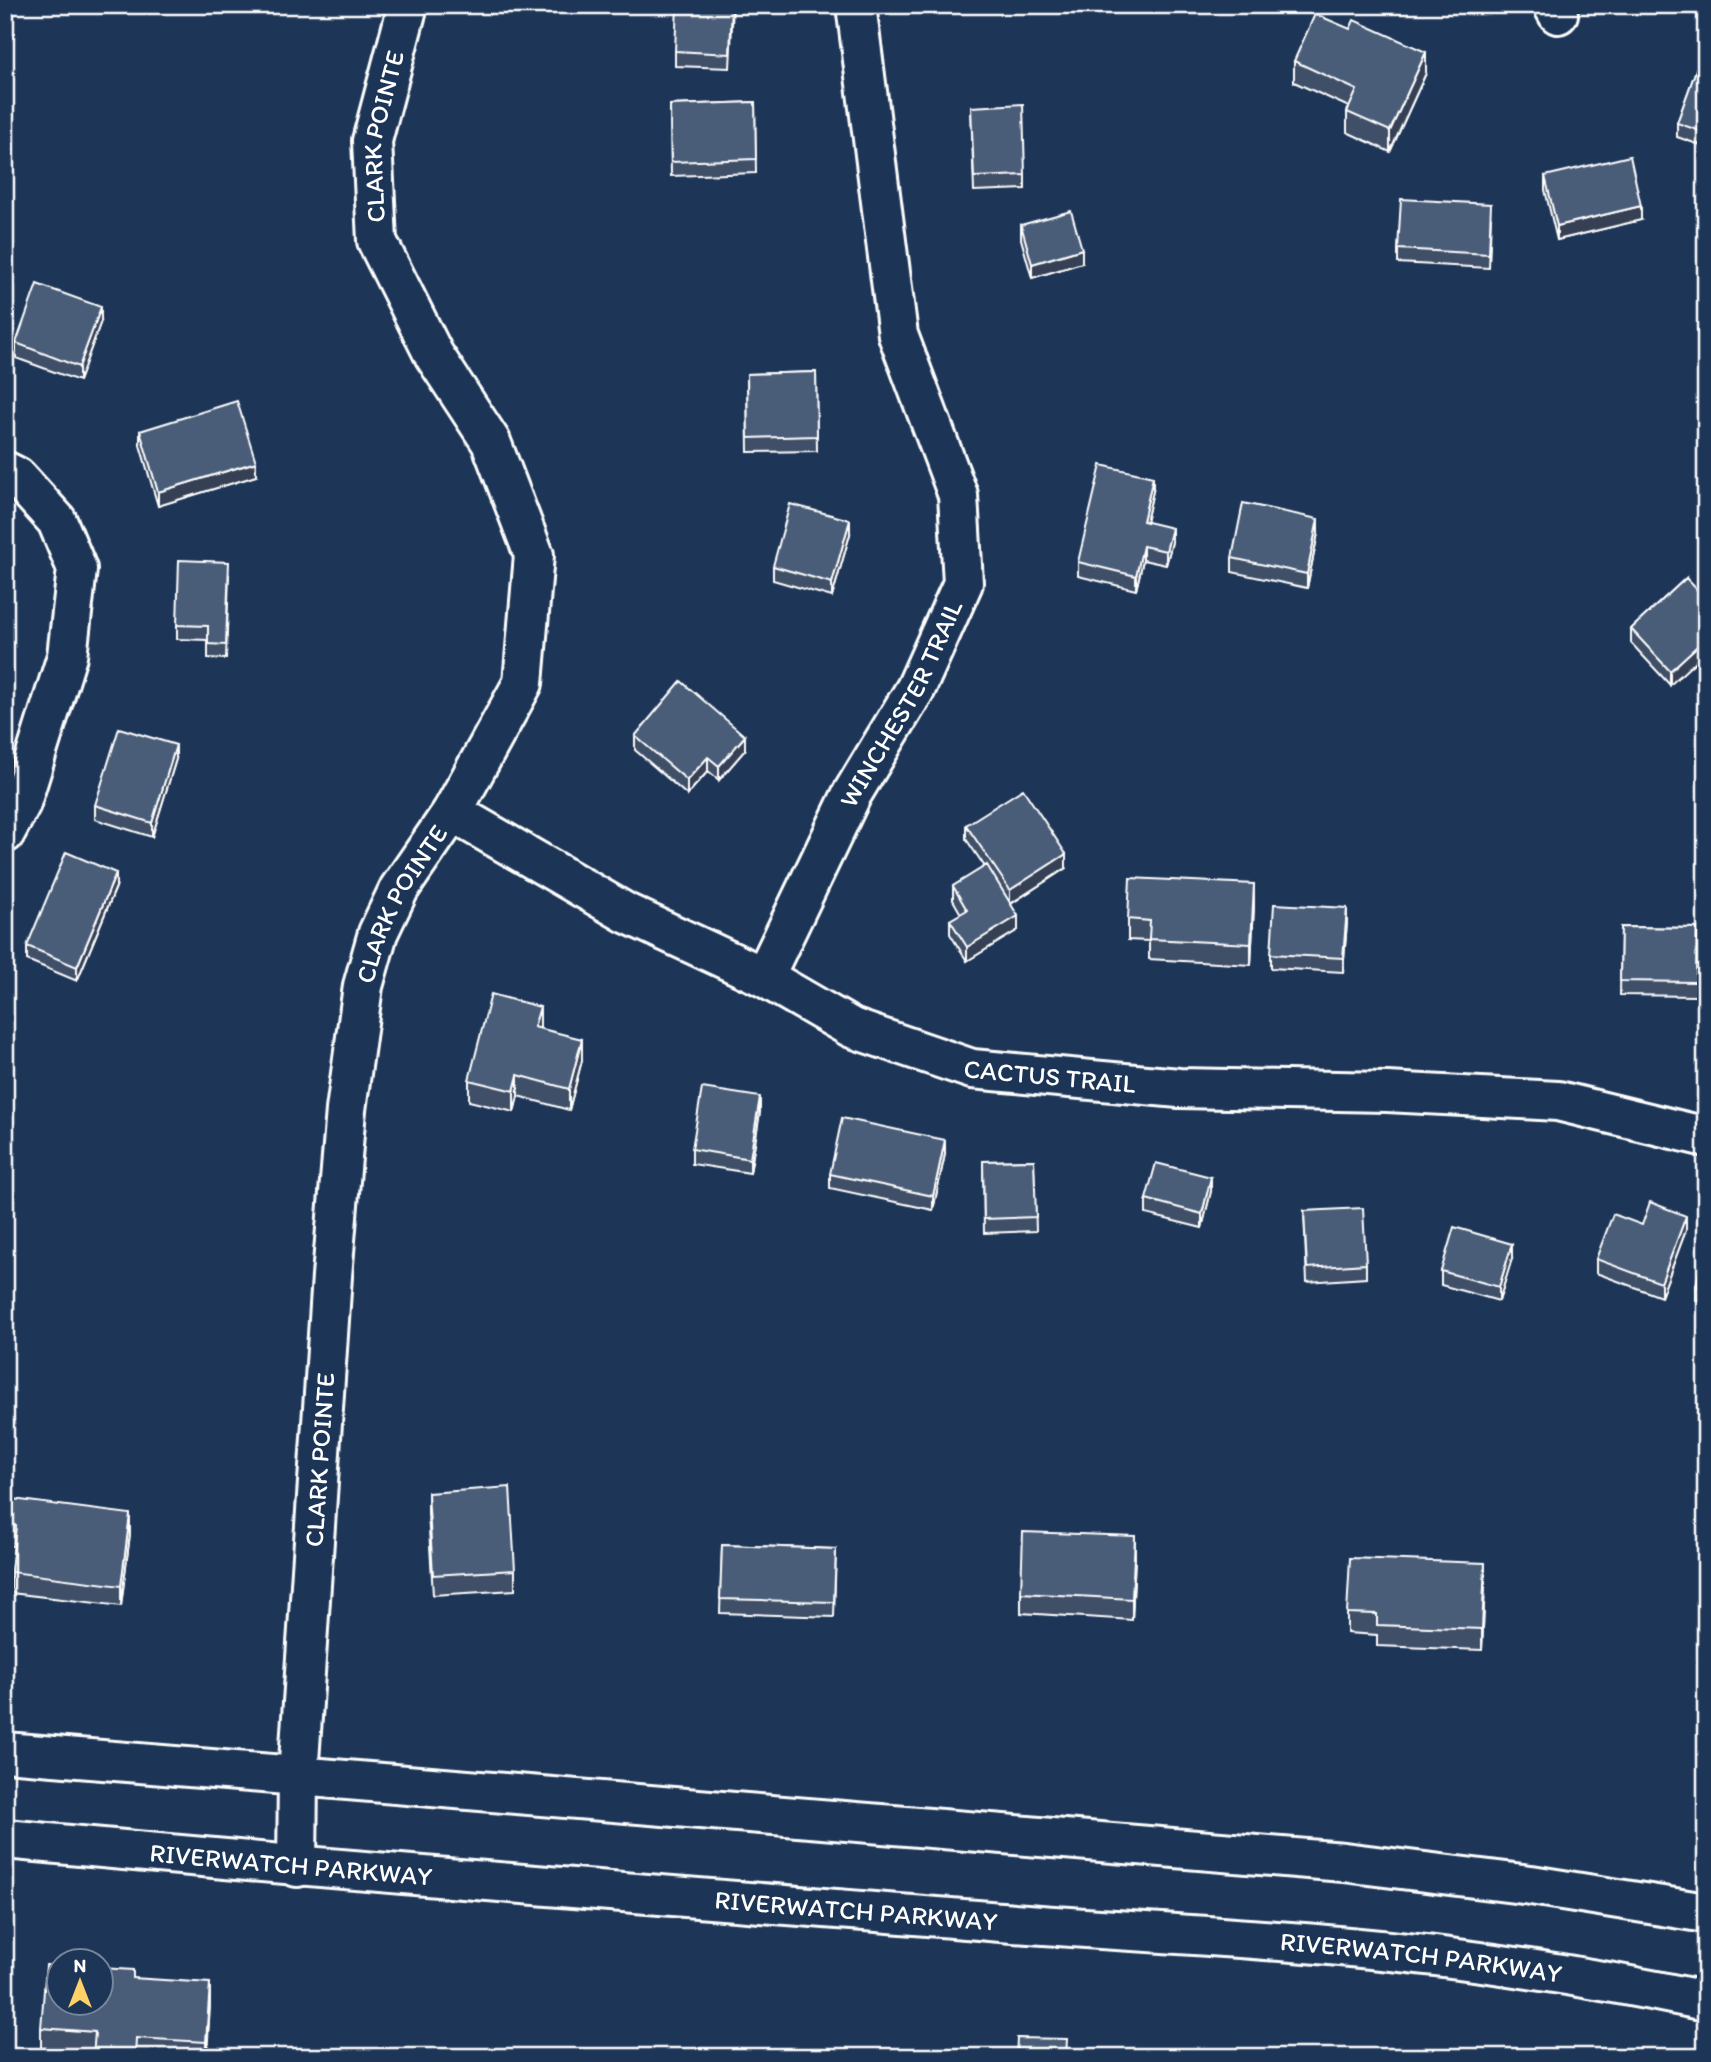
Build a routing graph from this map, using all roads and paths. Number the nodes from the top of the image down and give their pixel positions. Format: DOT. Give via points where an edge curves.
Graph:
graph roads {
  1 [pos="408,5"];
  2 [pos="856,5"];
  3 [pos="5,471"];
  4 [pos="452,812"];
  5 [pos="5,833"];
  6 [pos="764,977"];
  7 [pos="1706,1137"];
  8 [pos="5,1752"];
  9 [pos="298,1776"];
  10 [pos="5,1839"];
  11 [pos="297,1867"];
  12 [pos="1706,1913"];
  13 [pos="1706,2001"];
  1 -- 4 [label="street, CLARK POINTE" via="372,141 377,241 434,355 491,442 534,555 523,683"];
  2 -- 6 [label="street, WINCHESTER TRAIL" via="898,335 958,495 962,583 916,688 852,794"];
  3 -- 5 [label="street" via="17,477 57,521 77,569 67,656 22,803"];
  4 -- 6 [label="street, CACTUS TRAIL" via="626,913"];
  4 -- 9 [label="street, CLARK POINTE" via="399,889 378,933 363,986 346,1110 332,1276"];
  6 -- 7 [label="street, CACTUS TRAIL" via="852,1028 972,1069 1179,1088 1558,1101"];
  8 -- 9 [label="street"];
  9 -- 11 [label="street, CLARK POINTE"];
  9 -- 12 [label="street" via="1344,1862"];
  10 -- 11 [label="street, RIVERWATCH PARKWAY"];
  11 -- 13 [label="street, RIVERWATCH PARKWAY" via="1435,1956"];
}
